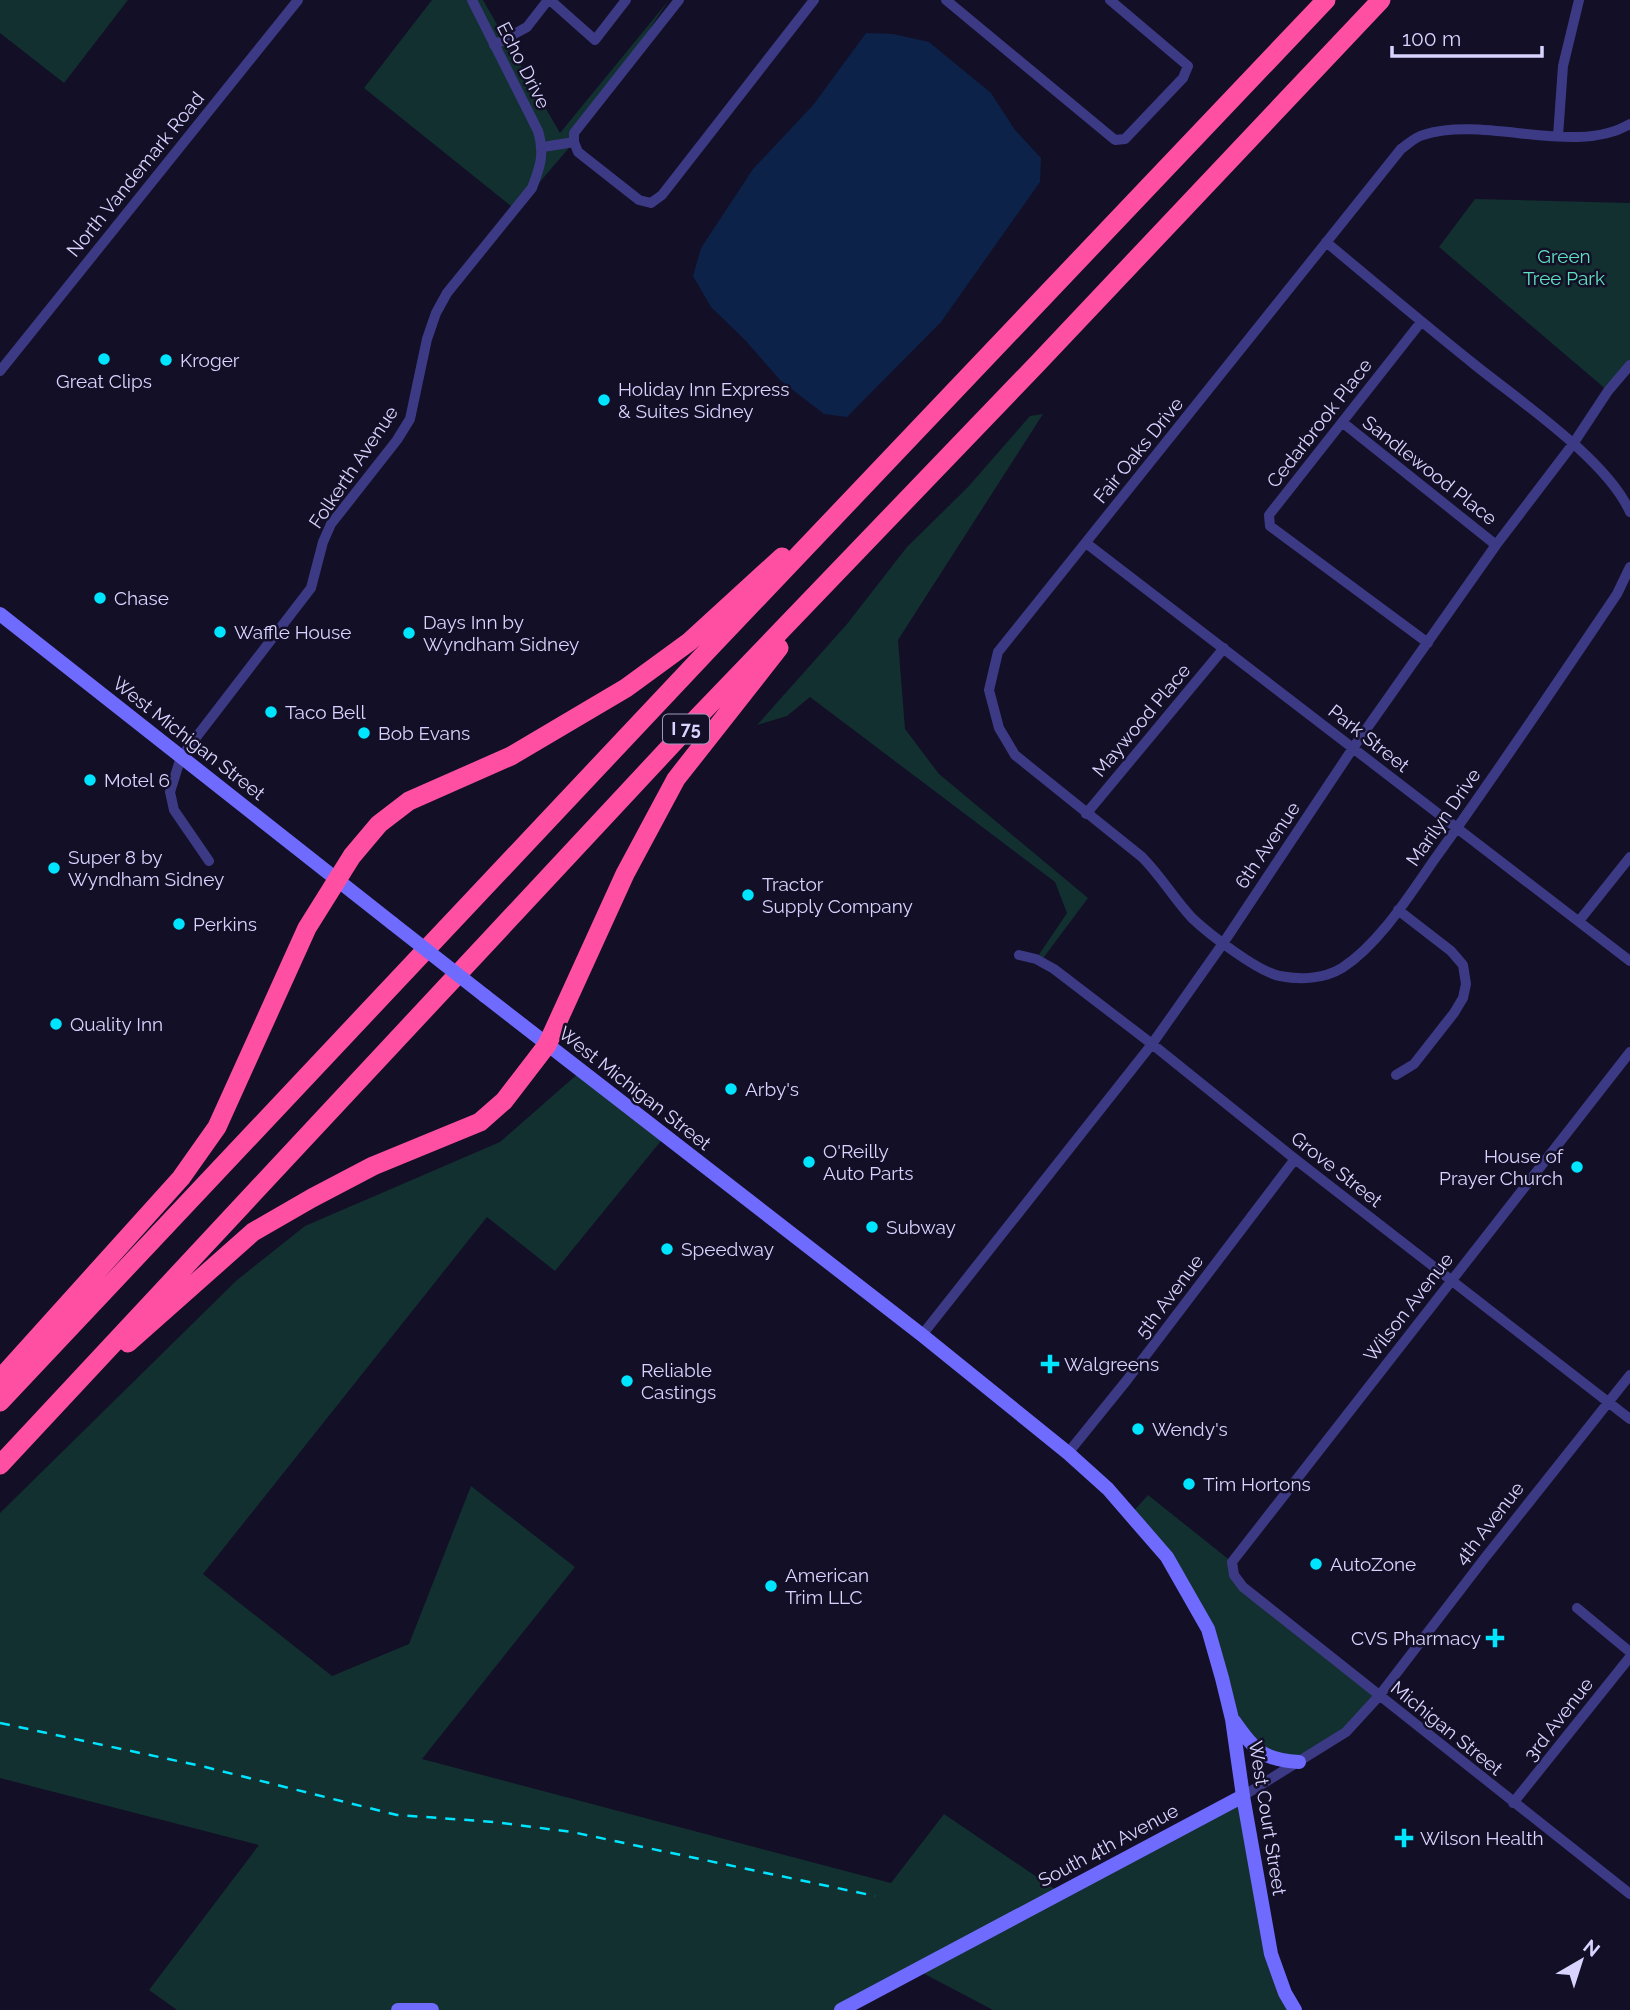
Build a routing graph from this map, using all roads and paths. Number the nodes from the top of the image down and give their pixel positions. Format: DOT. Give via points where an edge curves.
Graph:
graph roads {
  1 [pos="472,0"];
  2 [pos="549,0"];
  3 [pos="626,0"];
  4 [pos="679,0"];
  5 [pos="814,0"];
  6 [pos="946,0"];
  7 [pos="1110,0"];
  8 [pos="1326,0"];
  9 [pos="1381,0"];
  10 [pos="1579,0"];
  11 [pos="294,1"];
  12 [pos="494,44"];
  13 [pos="1630,124"];
  14 [pos="1558,136"];
  15 [pos="574,142"];
  16 [pos="542,147"];
  17 [pos="1326,242"];
  18 [pos="1422,322"];
  19 [pos="1630,365"];
  20 [pos="0,371"];
  21 [pos="1342,422"];
  22 [pos="1573,444"];
  23 [pos="857,493"];
  24 [pos="1630,512"];
  25 [pos="1086,543"];
  26 [pos="1496,545"];
  27 [pos="850,558"];
  28 [pos="1630,567"];
  29 [pos="0,614"];
  30 [pos="1428,643"];
  31 [pos="1224,648"];
  32 [pos="1353,748"];
  33 [pos="181,757"];
  34 [pos="1086,814"];
  35 [pos="1457,828"];
  36 [pos="1630,857"];
  37 [pos="209,861"];
  38 [pos="337,879"];
  39 [pos="1398,910"];
  40 [pos="1579,922"];
  41 [pos="1224,942"];
  42 [pos="1019,955"];
  43 [pos="1630,961"];
  44 [pos="1152,1044"];
  45 [pos="547,1045"];
  46 [pos="1630,1052"];
  47 [pos="1396,1075"];
  48 [pos="1295,1159"];
  49 [pos="1451,1280"];
  50 [pos="922,1335"];
  51 [pos="1630,1375"];
  52 [pos="0,1379"];
  53 [pos="0,1402"];
  54 [pos="1608,1402"];
  55 [pos="45,1415"];
  56 [pos="1630,1419"];
  57 [pos="1068,1453"];
  58 [pos="0,1465"];
  59 [pos="1243,1587"];
  60 [pos="1577,1608"];
  61 [pos="1208,1629"];
  62 [pos="1630,1654"];
  63 [pos="1379,1696"];
  64 [pos="1232,1719"];
  65 [pos="1299,1762"];
  66 [pos="1243,1796"];
  67 [pos="1513,1803"];
  68 [pos="1630,1894"];
  69 [pos="398,2010"];
  70 [pos="432,2010"];
  71 [pos="841,2010"];
  72 [pos="1295,2010"];
  1 -- 12 [label="street, Echo Drive"];
  2 -- 3 [label="street" via="595,40"];
  2 -- 12 [label="street" via="527,27"];
  4 -- 15 [label="street" via="580,125"];
  5 -- 15 [label="street" via="662,195 651,203 639,200 579,152"];
  6 -- 7 [label="street" via="1115,140 1125,139 1184,78 1188,66"];
  8 -- 23 [label="highway, I 75"];
  9 -- 27 [label="highway, I 75"];
  10 -- 14 [label="street" via="1563,66"];
  11 -- 20 [label="street, North Vandemark Road"];
  12 -- 16 [label="street, Echo Drive"];
  13 -- 14 [label="street, Fair Oaks Drive" via="1595,137"];
  14 -- 17 [label="street, Fair Oaks Drive" via="1459,129 1421,135 1401,149"];
  15 -- 16 [label="street"];
  16 -- 33 [label="street, Folkerth Avenue" via="532,188 436,313 410,419 331,524 311,587"];
  17 -- 18 [label="street"];
  17 -- 25 [label="street, Fair Oaks Drive"];
  18 -- 21 [label="street, Cedarbrook Place"];
  18 -- 22 [label="street"];
  19 -- 22 [label="street, 6th Avenue"];
  21 -- 26 [label="street, Sandlewood Place"];
  21 -- 30 [label="street, Cedarbrook Place" via="1269,515 1270,526"];
  22 -- 24 [label="street" via="1615,485"];
  22 -- 26 [label="street, 6th Avenue"];
  23 -- 38 [label="highway" via="690,642 626,688 511,756 409,801 379,824"];
  23 -- 53 [label="highway, I 75"];
  25 -- 31 [label="street, Park Street"];
  25 -- 34 [label="street, Fair Oaks Drive" via="998,652 989,690 999,728 1016,755"];
  26 -- 30 [label="street, 6th Avenue"];
  27 -- 45 [label="highway" via="676,779 625,874"];
  27 -- 55 [label="highway, I 75"];
  28 -- 35 [label="street, Marilyn Drive" via="1617,594"];
  29 -- 33 [label="main road, West Michigan Street"];
  30 -- 32 [label="street, 6th Avenue"];
  31 -- 32 [label="street, Park Street"];
  31 -- 34 [label="street, Maywood Place"];
  32 -- 35 [label="street, Park Street"];
  32 -- 41 [label="street, 6th Avenue"];
  33 -- 37 [label="street, Folkerth Avenue" via="170,792 174,810"];
  33 -- 38 [label="main road, West Michigan Street"];
  34 -- 41 [label="street, Fair Oaks Drive" via="1142,857 1193,918"];
  35 -- 39 [label="street, Marilyn Drive"];
  35 -- 40 [label="street, Park Street"];
  36 -- 40 [label="street"];
  38 -- 45 [label="main road, West Michigan Street, bridge"];
  38 -- 52 [label="highway" via="307,928 217,1127 181,1178"];
  39 -- 41 [label="street, Marilyn Drive" via="1360,954 1320,977 1278,976"];
  39 -- 47 [label="street" via="1451,951 1463,965 1466,984 1454,1013 1414,1064"];
  40 -- 43 [label="street, Park Street"];
  41 -- 44 [label="street, 6th Avenue"];
  42 -- 44 [label="street, Grove Street" via="1054,969"];
  44 -- 48 [label="street, Grove Street"];
  44 -- 50 [label="street, 6th Avenue"];
  45 -- 50 [label="main road, West Michigan Street"];
  45 -- 55 [label="highway" via="504,1101 480,1122 373,1166 253,1232"];
  46 -- 49 [label="street, Wilson Avenue"];
  48 -- 49 [label="street, Grove Street"];
  48 -- 57 [label="street, 5th Avenue"];
  49 -- 54 [label="street, Grove Street"];
  49 -- 59 [label="street, Wilson Avenue" via="1233,1562 1234,1575"];
  50 -- 57 [label="main road, West Michigan Street"];
  51 -- 54 [label="street, 4th Avenue"];
  54 -- 56 [label="street, Grove Street"];
  54 -- 63 [label="street, 4th Avenue"];
  55 -- 58 [label="highway, I 75"];
  57 -- 61 [label="main road, West Michigan Street" via="1108,1489 1167,1557"];
  59 -- 63 [label="street, Michigan Street"];
  60 -- 62 [label="street"];
  61 -- 64 [label="main road, West Court Street"];
  62 -- 67 [label="street, 3rd Avenue"];
  63 -- 65 [label="street, South 4th Avenue" via="1346,1732"];
  63 -- 67 [label="street, Michigan Street"];
  64 -- 65 [label="main road" via="1248,1743 1264,1756"];
  64 -- 66 [label="main road, West Court Street"];
  65 -- 66 [label="street, South 4th Avenue"];
  66 -- 71 [label="main road, South 4th Avenue"];
  66 -- 72 [label="main road, West Court Street" via="1271,1954"];
  67 -- 68 [label="street, Michigan Street"];
  69 -- 70 [label="main road"];
}
